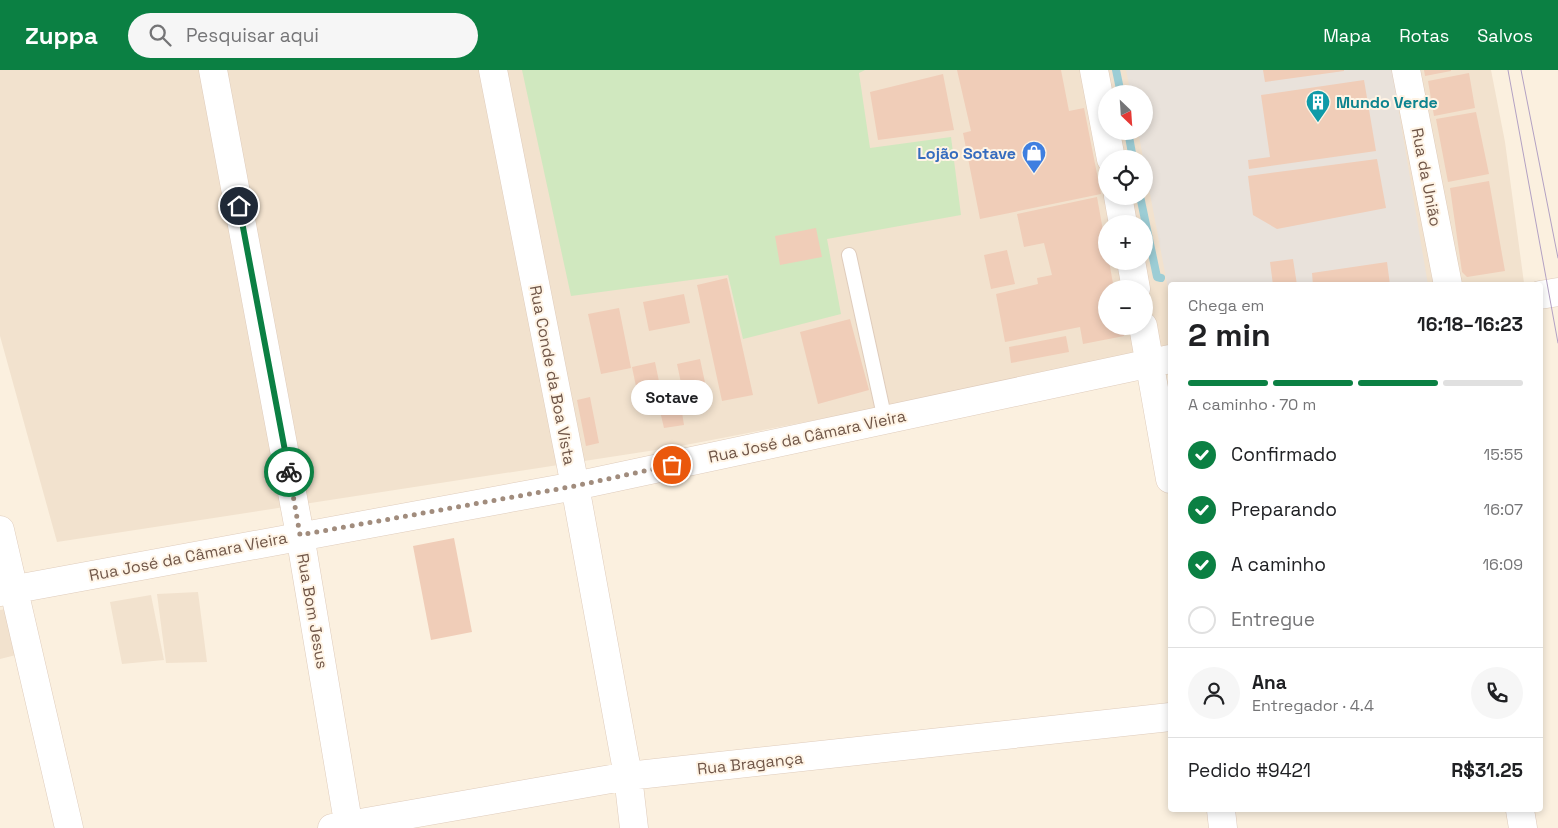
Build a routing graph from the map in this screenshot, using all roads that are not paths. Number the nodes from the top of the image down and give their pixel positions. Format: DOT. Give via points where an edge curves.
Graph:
graph roads {
  1 [pos="213,70"];
  2 [pos="493,70"];
  3 [pos="1094,70"];
  4 [pos="1406,70"];
  5 [pos="1109,150"];
  6 [pos="849,255"];
  7 [pos="1447,282"];
  8 [pos="1558,292"];
  9 [pos="1543,294"];
  10 [pos="1147,335"];
  11 [pos="1160,361"];
  12 [pos="885,420"];
  13 [pos="1168,455"];
  14 [pos="575,486"];
  15 [pos="0,530"];
  16 [pos="300,535"];
  17 [pos="7,591"];
  18 [pos="1168,717"];
  19 [pos="628,776"];
  20 [pos="1221,812"];
  21 [pos="1520,812"];
  22 [pos="343,827"];
  23 [pos="69,828"];
  24 [pos="634,828"];
  25 [pos="1223,828"];
  26 [pos="1523,828"];
  1 -- 16 [label="street, Rua Bom Jesus"];
  2 -- 14 [label="street, Rua Conde da Boa Vista"];
  3 -- 5 [label="street"];
  4 -- 7 [label="street, Rua da União"];
  6 -- 12 [label="lane"];
  8 -- 9 [label="street"];
  10 -- 11 [label="street"];
  11 -- 12 [label="street, Rua José da Câmara Vieira"];
  11 -- 13 [label="street"];
  12 -- 14 [label="street, Rua José da Câmara Vieira"];
  14 -- 16 [label="street, Rua José da Câmara Vieira"];
  14 -- 19 [label="street, Rua Conde da Boa Vista"];
  15 -- 17 [label="street"];
  16 -- 17 [label="street, Rua José da Câmara Vieira"];
  16 -- 22 [label="street, Rua Bom Jesus"];
  17 -- 23 [label="street"];
  18 -- 19 [label="street, Rua Bragança"];
  19 -- 22 [label="street, Rua Bragança"];
  19 -- 24 [label="street, Rua Conde da Boa Vista"];
  20 -- 25 [label="street"];
  21 -- 26 [label="street"];
}
